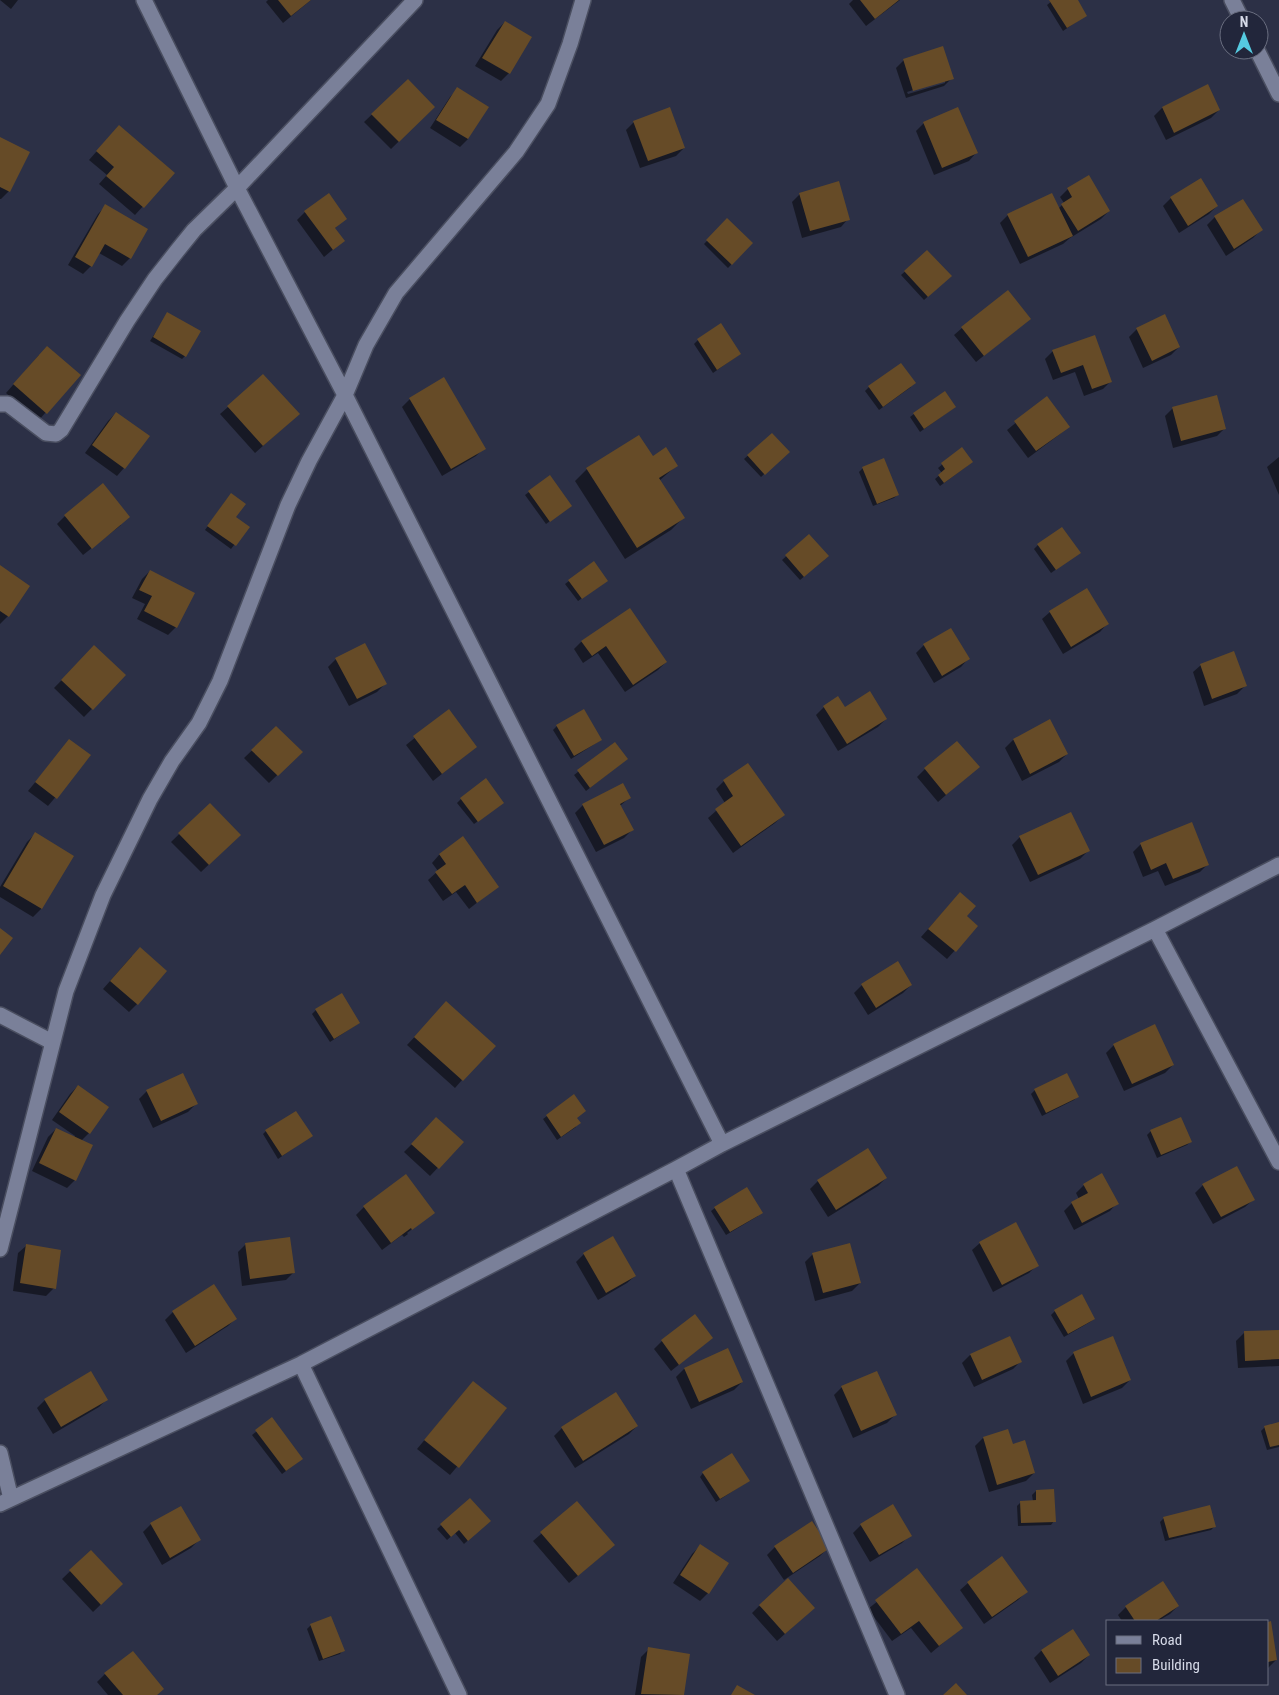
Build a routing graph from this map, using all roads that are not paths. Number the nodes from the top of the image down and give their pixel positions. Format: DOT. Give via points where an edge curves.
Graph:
graph roads {
  1 [pos="144,0"];
  2 [pos="415,0"];
  3 [pos="583,0"];
  4 [pos="1262,60"];
  5 [pos="1279,94"];
  6 [pos="237,188"];
  7 [pos="345,394"];
  8 [pos="0,404"];
  9 [pos="1279,866"];
  10 [pos="1155,929"];
  11 [pos="0,1015"];
  12 [pos="52,1042"];
  13 [pos="722,1144"];
  14 [pos="1279,1162"];
  15 [pos="676,1169"];
  16 [pos="0,1249"];
  17 [pos="301,1364"];
  18 [pos="0,1453"];
  19 [pos="6,1502"];
  20 [pos="459,1695"];
  21 [pos="896,1695"];
  1 -- 6 [label="street"];
  2 -- 6 [label="street"];
  3 -- 7 [label="street" via="548,104 516,152 396,293 366,345"];
  4 -- 5 [label="street"];
  6 -- 7 [label="street"];
  6 -- 8 [label="street" via="194,230 155,278 61,430 56,434 46,433 8,404"];
  7 -- 12 [label="street" via="288,505 216,690 199,723 150,799 103,895 66,991"];
  7 -- 13 [label="street"];
  9 -- 10 [label="street"];
  10 -- 13 [label="street"];
  10 -- 14 [label="street"];
  11 -- 12 [label="street"];
  12 -- 16 [label="street"];
  13 -- 15 [label="street"];
  15 -- 17 [label="street"];
  15 -- 21 [label="street"];
  17 -- 19 [label="street"];
  17 -- 20 [label="street"];
  18 -- 19 [label="street"];
}
